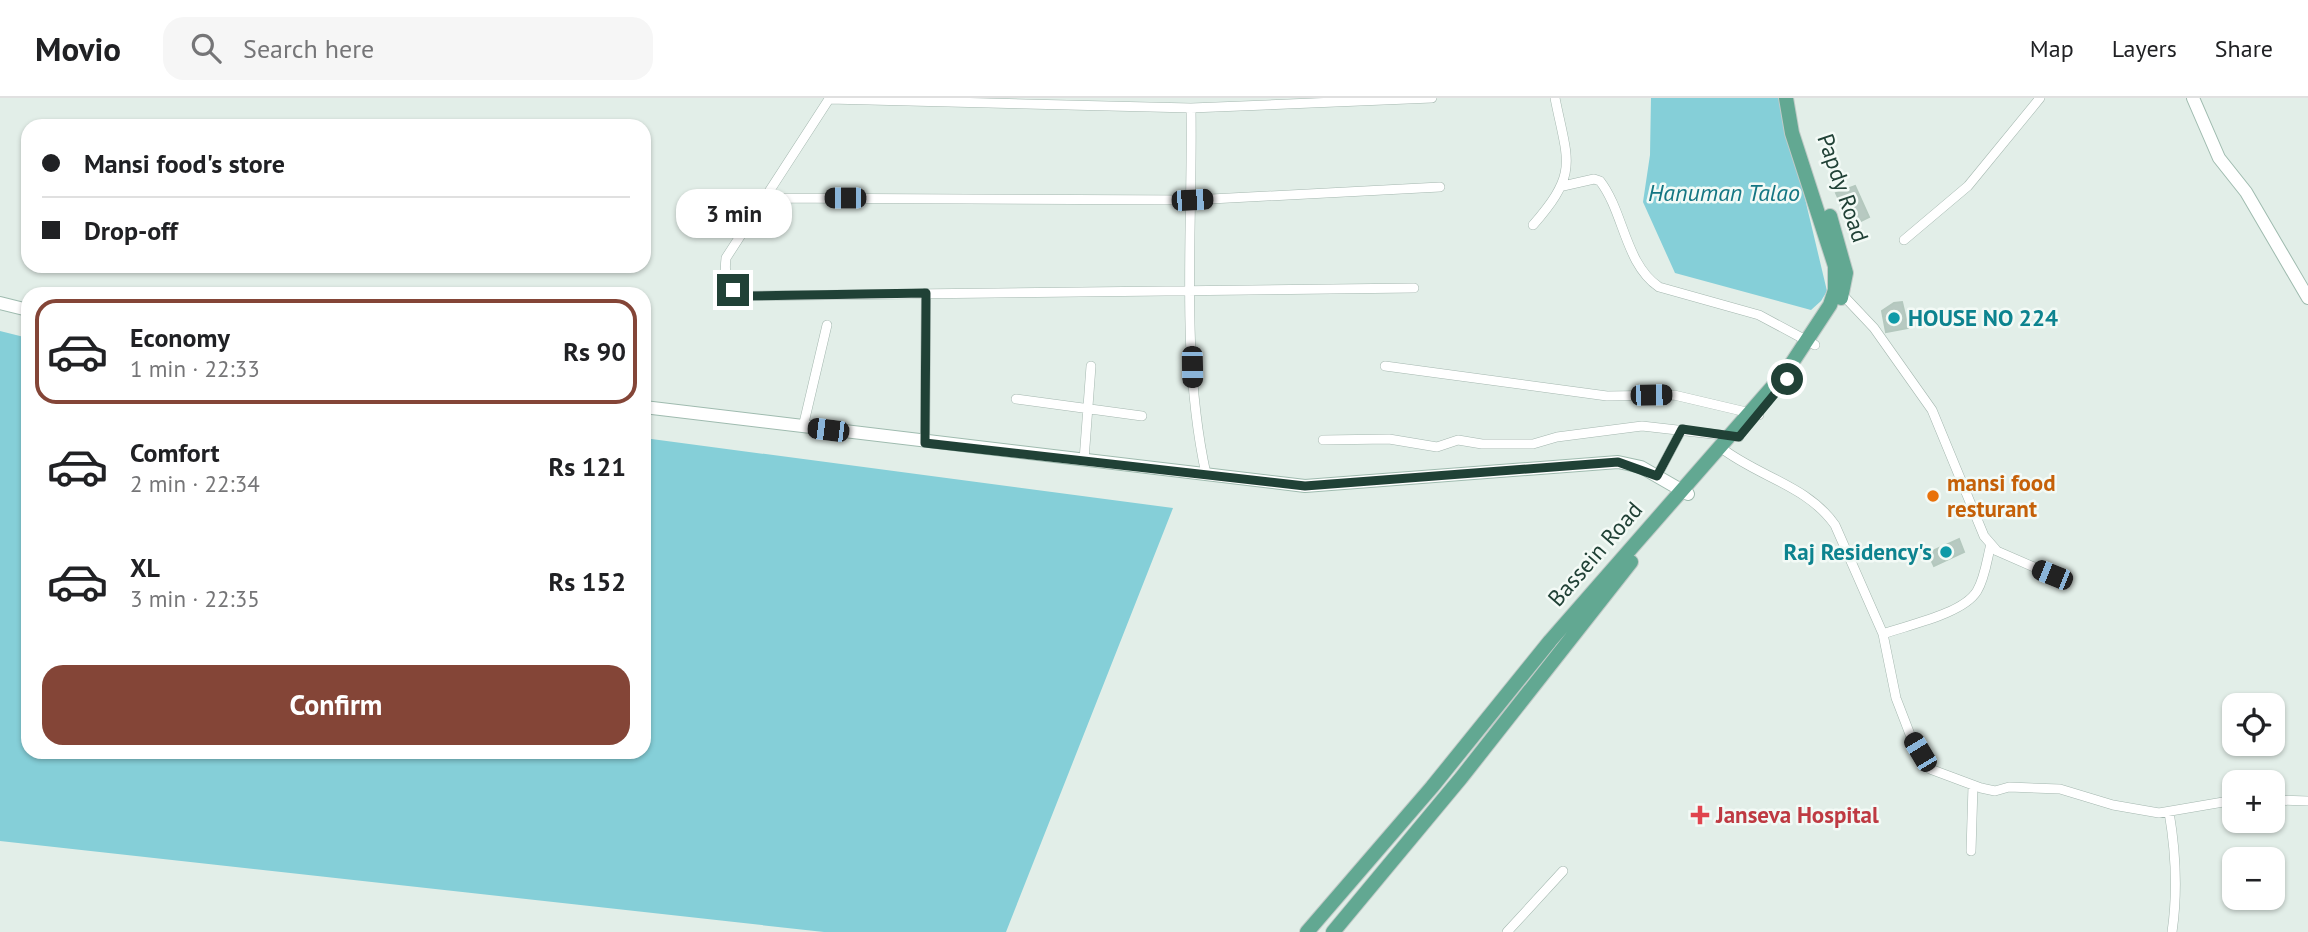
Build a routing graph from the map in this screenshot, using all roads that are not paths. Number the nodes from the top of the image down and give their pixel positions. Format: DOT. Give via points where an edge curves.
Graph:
graph roads {
  1 [pos="1432,98"];
  2 [pos="1555,98"];
  3 [pos="1786,98"];
  4 [pos="1794,98"];
  5 [pos="2040,98"];
  6 [pos="2193,98"];
  7 [pos="830,99"];
  8 [pos="1191,108"];
  9 [pos="1563,186"];
  10 [pos="1440,187"];
  11 [pos="765,198"];
  12 [pos="1192,200"];
  13 [pos="1533,225"];
  14 [pos="1904,240"];
  15 [pos="1414,288"];
  16 [pos="1190,290"];
  17 [pos="1839,291"];
  18 [pos="926,293"];
  19 [pos="2308,295"];
  20 [pos="0,303"];
  21 [pos="21,308"];
  22 [pos="827,325"];
  23 [pos="1811,343"];
  24 [pos="1091,366"];
  25 [pos="1385,366"];
  26 [pos="1016,399"];
  27 [pos="651,408"];
  28 [pos="1088,409"];
  29 [pos="1755,414"];
  30 [pos="1142,416"];
  31 [pos="803,427"];
  32 [pos="1682,429"];
  33 [pos="1323,440"];
  34 [pos="925,443"];
  35 [pos="1729,443"];
  36 [pos="1084,460"];
  37 [pos="1206,474"];
  38 [pos="1657,476"];
  39 [pos="1685,492"];
  40 [pos="1991,544"];
  41 [pos="2052,575"];
  42 [pos="1883,634"];
  43 [pos="1973,786"];
  44 [pos="2285,800"];
  45 [pos="2308,801"];
  46 [pos="2222,802"];
  47 [pos="2169,812"];
  48 [pos="1970,851"];
  49 [pos="1563,871"];
  50 [pos="1345,887"];
  51 [pos="1361,898"];
  52 [pos="1307,932"];
  53 [pos="1333,932"];
  54 [pos="1507,932"];
  55 [pos="2172,932"];
  1 -- 8 [label="street"];
  2 -- 9 [label="street" via="1568,161"];
  3 -- 17 [label="main road"];
  4 -- 17 [label="main road, Papdy Road" via="1801,139 1841,247 1846,273"];
  5 -- 14 [label="street" via="1968,186"];
  6 -- 19 [label="street" via="2219,158 2246,192"];
  7 -- 8 [label="street"];
  7 -- 11 [label="street"];
  8 -- 12 [label="street"];
  9 -- 13 [label="street"];
  9 -- 23 [label="street" via="1600,181 1638,263 1659,286 1759,315"];
  10 -- 12 [label="street"];
  11 -- 12 [label="street"];
  11 -- 18 [label="street" via="726,258 724,275 743,296"];
  12 -- 16 [label="street"];
  15 -- 16 [label="street"];
  16 -- 18 [label="street"];
  16 -- 37 [label="street" via="1193,393"];
  17 -- 23 [label="main road, Bassein Road" via="1838,308"];
  17 -- 40 [label="street" via="1874,328 1932,410"];
  18 -- 34 [label="street"];
  20 -- 21 [label="street"];
  22 -- 31 [label="street"];
  23 -- 29 [label="main road, Bassein Road"];
  24 -- 28 [label="street"];
  25 -- 29 [label="street" via="1606,396 1674,395"];
  26 -- 28 [label="street"];
  27 -- 31 [label="street"];
  28 -- 30 [label="street"];
  28 -- 36 [label="street"];
  29 -- 35 [label="main road, Bassein Road"];
  31 -- 34 [label="street"];
  32 -- 33 [label="street" via="1642,426 1533,444 1458,440 1437,447 1389,439"];
  32 -- 35 [label="street"];
  32 -- 38 [label="street"];
  34 -- 36 [label="street"];
  35 -- 39 [label="main road, Bassein Road"];
  35 -- 42 [label="street" via="1748,468 1797,489 1825,511"];
  36 -- 37 [label="street"];
  37 -- 38 [label="street" via="1305,486 1618,462"];
  38 -- 39 [label="street"];
  39 -- 50 [label="main road, Bassein Road"];
  39 -- 51 [label="main road, Bassein Road"];
  40 -- 41 [label="street" via="1997,551"];
  40 -- 42 [label="street" via="1980,583 1969,601"];
  42 -- 43 [label="street" via="1896,698 1911,737 1930,769"];
  43 -- 47 [label="street" via="1995,791 2009,787 2060,789 2113,805"];
  43 -- 48 [label="street"];
  44 -- 45 [label="street"];
  46 -- 47 [label="street"];
  47 -- 55 [label="street" via="2176,852"];
  49 -- 54 [label="street"];
  50 -- 51 [label="main road"];
  50 -- 52 [label="main road, Bassein Road"];
  51 -- 53 [label="main road, Bassein Road"];
}
